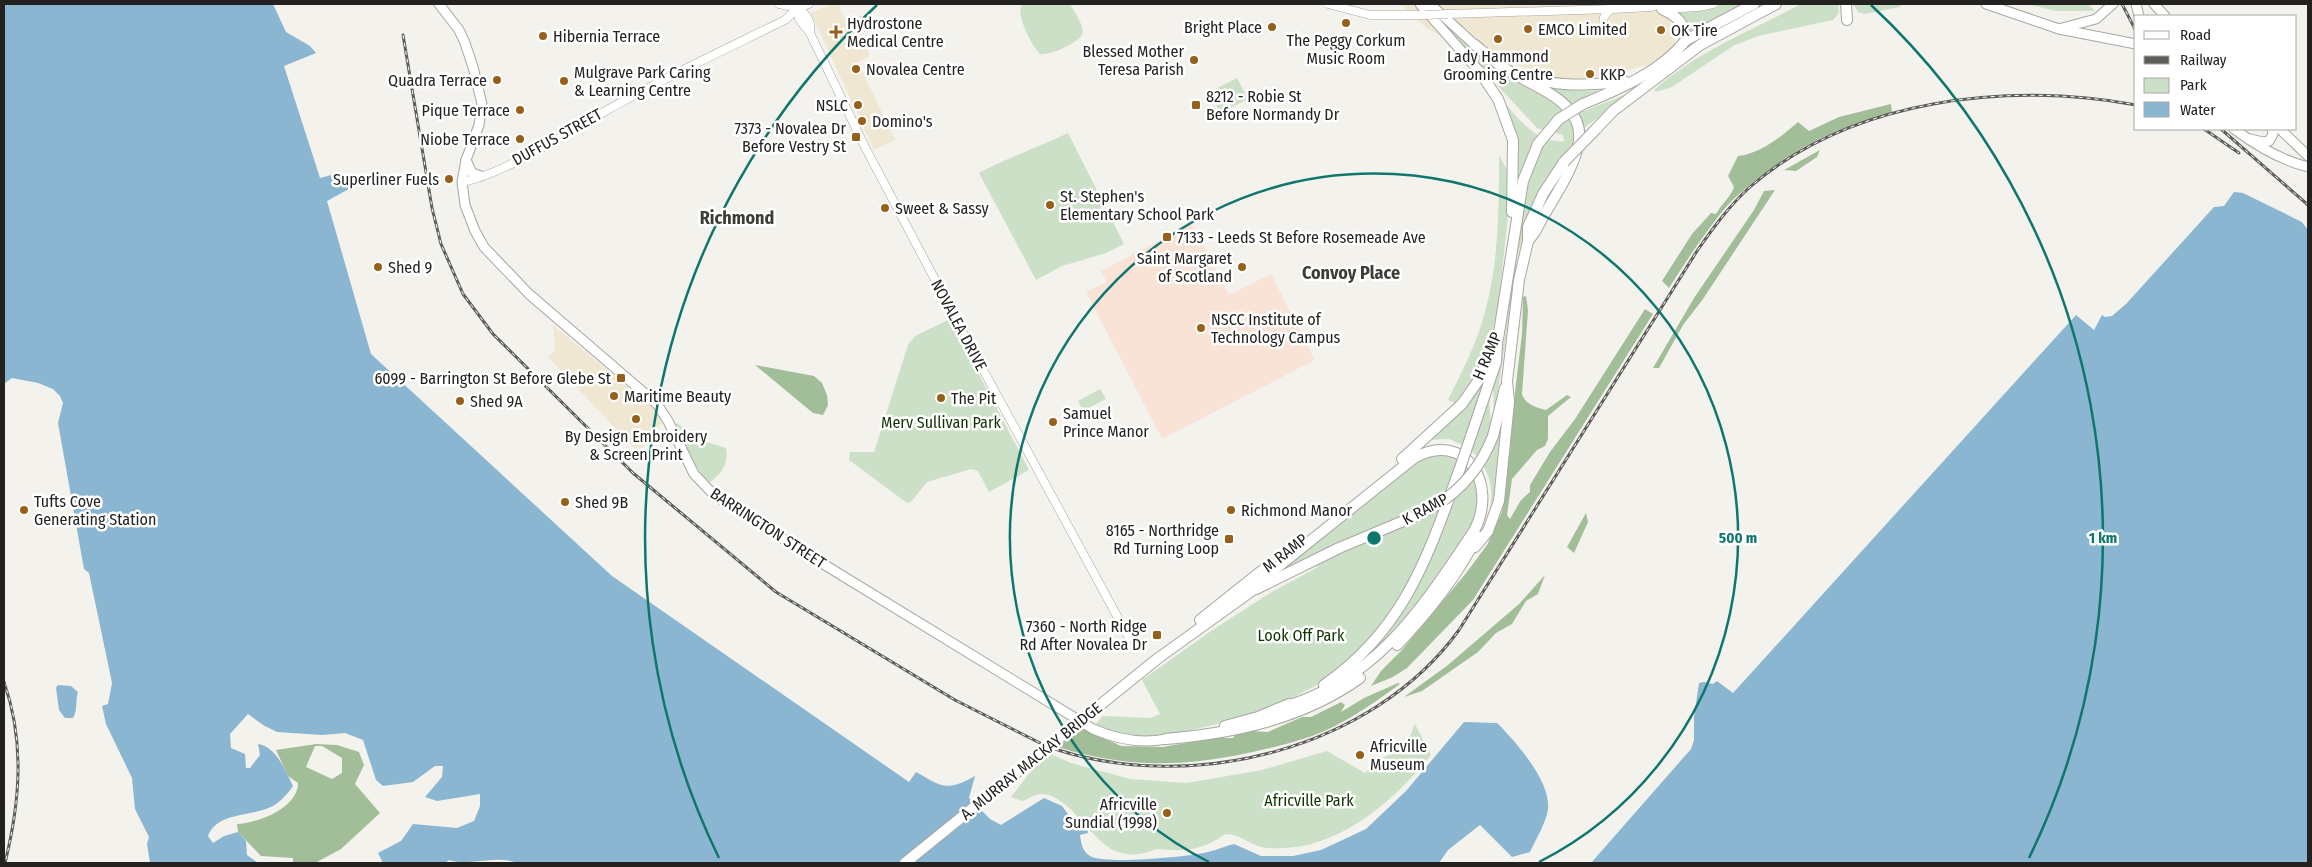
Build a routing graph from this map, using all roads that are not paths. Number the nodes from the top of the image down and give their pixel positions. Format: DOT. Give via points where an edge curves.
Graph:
graph roads {
  1 [pos="439,4"];
  2 [pos="780,4"];
  3 [pos="809,4"];
  4 [pos="1328,4"];
  5 [pos="1420,4"];
  6 [pos="1430,4"];
  7 [pos="1713,4"];
  8 [pos="1754,4"];
  9 [pos="1776,4"];
  10 [pos="1846,4"];
  11 [pos="1986,4"];
  12 [pos="2113,4"];
  13 [pos="2154,4"];
  14 [pos="796,5"];
  15 [pos="1662,6"];
  16 [pos="1612,9"];
  17 [pos="2164,15"];
  18 [pos="1847,20"];
  19 [pos="2059,29"];
  20 [pos="1605,32"];
  21 [pos="1686,40"];
  22 [pos="2134,44"];
  23 [pos="1476,45"];
  24 [pos="1479,71"];
  25 [pos="1652,75"];
  26 [pos="1628,82"];
  27 [pos="2235,130"];
  28 [pos="2272,130"];
  29 [pos="2281,130"];
  30 [pos="2247,139"];
  31 [pos="2308,156"];
  32 [pos="466,160"];
  33 [pos="2308,167"];
  34 [pos="481,176"];
  35 [pos="462,182"];
  36 [pos="1512,239"];
  37 [pos="1528,241"];
  38 [pos="1498,339"];
  39 [pos="1507,381"];
  40 [pos="1414,449"];
  41 [pos="1469,552"];
  42 [pos="1253,590"];
  43 [pos="1130,638"];
  44 [pos="1156,659"];
  45 [pos="1284,707"];
  46 [pos="1166,739"];
  47 [pos="905,863"];
  1 -- 32 [label="main road, BARRINGTON STREET" via="465,43 482,104 479,125"];
  2 -- 14 [label="street"];
  3 -- 14 [label="street, DUFFUS STREET"];
  4 -- 16 [label="street, bridge" via="1370,15"];
  5 -- 24 [label="main road"];
  6 -- 23 [label="main road"];
  7 -- 15 [label="street"];
  8 -- 21 [label="highway"];
  9 -- 25 [label="highway" via="1712,37"];
  10 -- 18 [label="highway"];
  11 -- 19 [label="main road"];
  12 -- 19 [label="main road" via="2090,21"];
  13 -- 17 [label="main road"];
  14 -- 34 [label="street, DUFFUS STREET" via="785,20"];
  14 -- 43 [label="street, NOVALEA DRIVE" via="807,15 812,25 810,33 865,146 956,321"];
  15 -- 16 [label="street"];
  15 -- 21 [label="highway" via="1680,19"];
  16 -- 20 [label="street" via="1603,18"];
  19 -- 22 [label="main road"];
  21 -- 25 [label="highway"];
  23 -- 26 [label="highway" via="1518,71 1545,82 1582,86"];
  23 -- 37 [label="highway" via="1506,70 1566,104 1578,122 1575,156"];
  24 -- 36 [label="highway" via="1498,99 1513,140"];
  25 -- 26 [label="highway"];
  25 -- 37 [label="highway, bridge" via="1564,162 1537,205 1528,227"];
  26 -- 36 [label="highway, bridge" via="1559,119 1538,144 1525,175"];
  27 -- 30 [label="main road"];
  28 -- 30 [label="main road" via="2269,141"];
  29 -- 31 [label="main road"];
  30 -- 33 [label="main road" via="2287,162"];
  32 -- 34 [label="main road" via="472,173"];
  32 -- 35 [label="main road, BARRINGTON STREET"];
  34 -- 35 [label="street, DUFFUS STREET"];
  35 -- 46 [label="main road, BARRINGTON STREET" via="470,218 484,247 528,294 657,404 694,474 709,490 1093,729 1114,737 1145,742"];
  36 -- 38 [label="highway, H RAMP"];
  37 -- 39 [label="highway" via="1519,280"];
  38 -- 40 [label="highway, H RAMP" via="1462,404"];
  38 -- 45 [label="highway, bridge" via="1496,362 1419,574 1392,620 1366,651 1324,685"];
  39 -- 41 [label="highway" via="1509,402 1497,507 1485,537"];
  39 -- 42 [label="highway, K RAMP, bridge" via="1493,436 1479,464 1442,502"];
  40 -- 41 [label="highway" via="1440,445 1454,447 1471,457 1483,472 1488,488 1487,510"];
  40 -- 44 [label="highway, M RAMP"];
  41 -- 46 [label="highway" via="1408,634 1372,668 1341,690 1308,708 1271,722"];
  42 -- 44 [label="highway"];
  42 -- 45 [label="highway" via="1418,455 1435,451 1452,453 1468,461 1478,474 1484,500 1476,527 1422,606 1395,639 1346,679"];
  44 -- 47 [label="highway, A. MURRAY MACKAY BRIDGE, bridge"];
  45 -- 46 [label="highway"];
}
